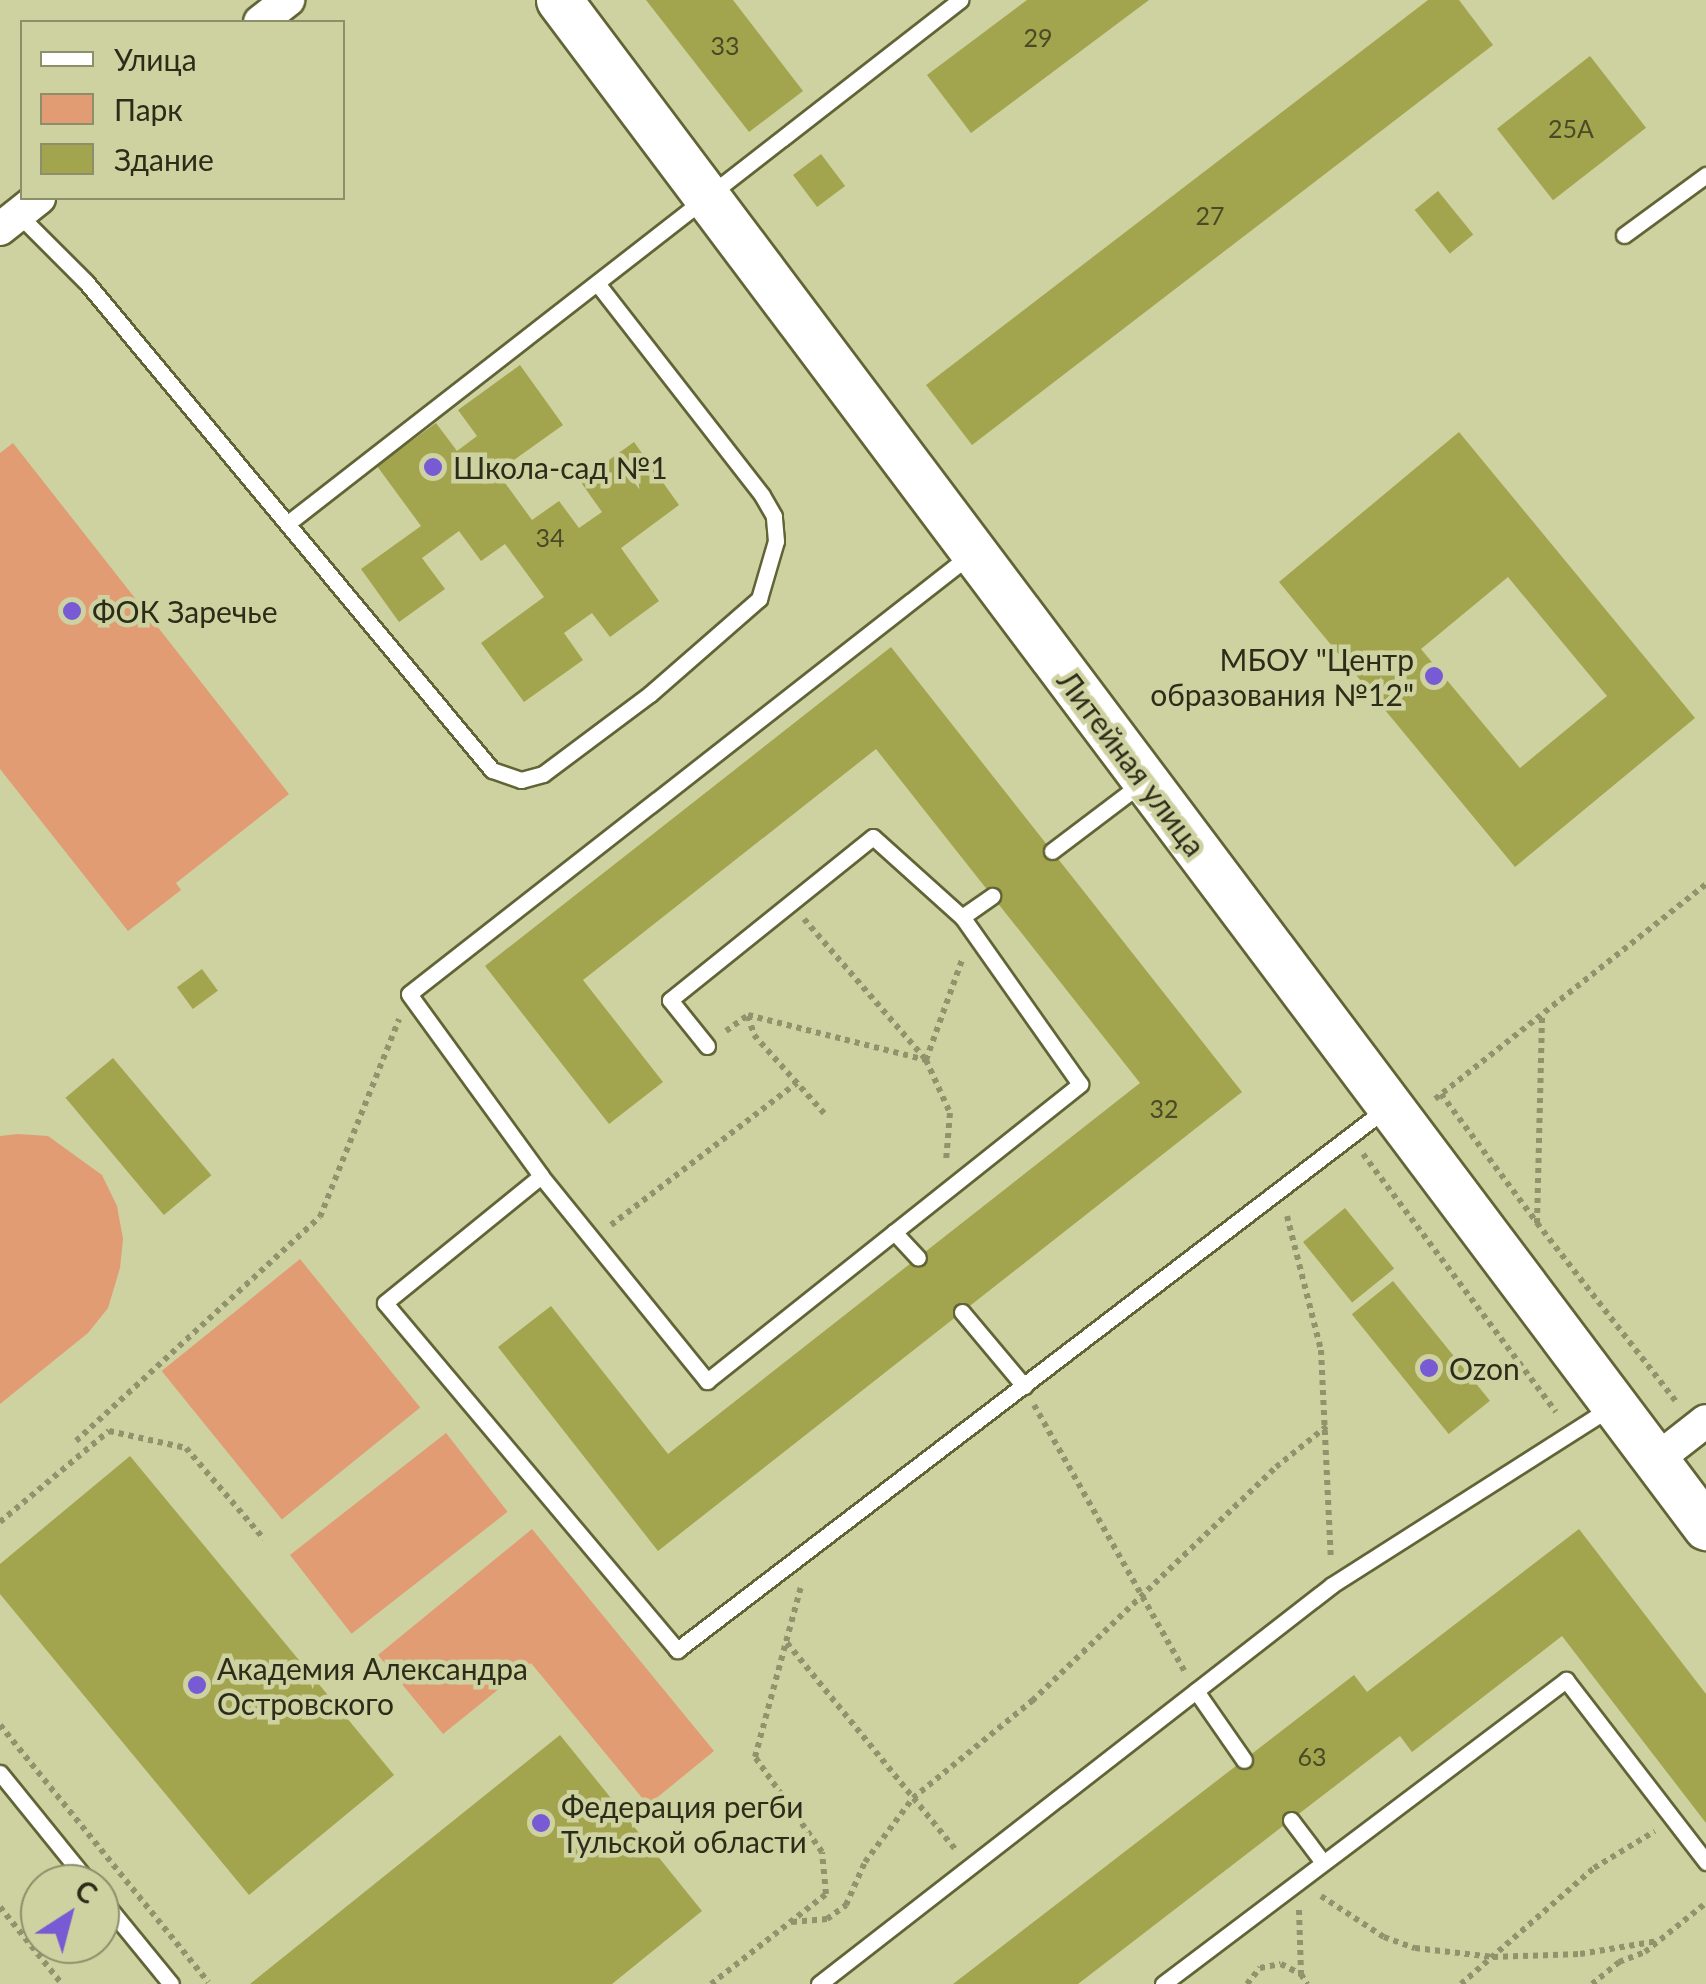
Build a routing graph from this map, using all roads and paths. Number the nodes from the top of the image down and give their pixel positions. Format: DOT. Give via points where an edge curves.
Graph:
graph roads {
  1 [pos="288,0"];
  2 [pos="559,0"];
  3 [pos="960,0"];
  4 [pos="263,20"];
  5 [pos="1706,175"];
  6 [pos="708,199"];
  7 [pos="19,213"];
  8 [pos="1624,235"];
  9 [pos="598,284"];
  10 [pos="288,523"];
  11 [pos="973,552"];
  12 [pos="1145,781"];
  13 [pos="1052,851"];
  14 [pos="1706,884"];
  15 [pos="992,896"];
  16 [pos="790,904"];
  17 [pos="962,916"];
  18 [pos="408,994"];
  19 [pos="748,1014"];
  20 [pos="1542,1014"];
  21 [pos="707,1046"];
  22 [pos="926,1060"];
  23 [pos="797,1083"];
  24 [pos="1441,1094"];
  25 [pos="824,1113"];
  26 [pos="1397,1114"];
  27 [pos="1350,1137"];
  28 [pos="1364,1155"];
  29 [pos="541,1176"];
  30 [pos="1279,1191"];
  31 [pos="943,1194"];
  32 [pos="1538,1223"];
  33 [pos="894,1232"];
  34 [pos="592,1240"];
  35 [pos="918,1258"];
  36 [pos="962,1312"];
  37 [pos="1024,1386"];
  38 [pos="1614,1405"];
  39 [pos="1701,1425"];
  40 [pos="1326,1426"];
  41 [pos="1571,1432"];
  42 [pos="76,1440"];
  43 [pos="1656,1460"];
  44 [pos="0,1522"];
  45 [pos="1706,1526"];
  46 [pos="264,1539"];
  47 [pos="812,1548"];
  48 [pos="1332,1585"];
  49 [pos="1142,1596"];
  50 [pos="786,1642"];
  51 [pos="1196,1691"];
  52 [pos="0,1725"];
  53 [pos="1244,1760"];
  54 [pos="0,1773"];
  55 [pos="913,1798"];
  56 [pos="1291,1820"];
  57 [pos="1674,1820"];
  58 [pos="1322,1861"];
  59 [pos="1706,1862"];
  60 [pos="74,1864"];
  61 [pos="969,1867"];
  62 [pos="1298,1880"];
  63 [pos="1706,1903"];
  64 [pos="0,1907"];
  65 [pos="120,1921"];
  66 [pos="792,1922"];
  67 [pos="1658,1940"];
  68 [pos="1492,1957"];
  69 [pos="1301,1974"];
  70 [pos="208,1982"];
  71 [pos="62,1984"];
  72 [pos="171,1984"];
  73 [pos="712,1984"];
  74 [pos="818,1984"];
  75 [pos="1163,1984"];
  76 [pos="1247,1984"];
  77 [pos="1307,1984"];
  78 [pos="1461,1984"];
  79 [pos="1592,1984"];
  1 -- 4 [label="street"];
  2 -- 6 [label="street, Литейная улица"];
  3 -- 6 [label="lane"];
  5 -- 8 [label="lane"];
  6 -- 9 [label="lane"];
  6 -- 11 [label="street, Литейная улица"];
  7 -- 10 [label="lane" via="86,282"];
  9 -- 10 [label="lane"];
  9 -- 10 [label="lane" via="774,516 776,541 760,599 650,694 543,774 520,780 492,770"];
  11 -- 12 [label="street, Литейная улица"];
  11 -- 18 [label="lane"];
  12 -- 13 [label="lane"];
  12 -- 26 [label="street, Литейная улица"];
  14 -- 20 [label="path"];
  15 -- 17 [label="lane"];
  16 -- 17 [label="lane" via="874,837"];
  16 -- 21 [label="lane" via="670,1000"];
  16 -- 22 [label="path"];
  17 -- 22 [label="path" via="970,939"];
  17 -- 31 [label="lane" via="1080,1084"];
  18 -- 29 [label="lane"];
  18 -- 42 [label="path" via="320,1217"];
  19 -- 21 [label="path"];
  19 -- 22 [label="path"];
  19 -- 23 [label="path" via="754,1035"];
  20 -- 24 [label="path"];
  20 -- 32 [label="path"];
  22 -- 31 [label="path" via="950,1113"];
  23 -- 25 [label="path"];
  23 -- 34 [label="path"];
  24 -- 26 [label="path"];
  24 -- 32 [label="path"];
  26 -- 27 [label="lane"];
  26 -- 28 [label="path"];
  26 -- 38 [label="street, Литейная улица"];
  27 -- 28 [label="path"];
  27 -- 30 [label="lane"];
  28 -- 41 [label="path"];
  29 -- 34 [label="lane"];
  29 -- 47 [label="lane" via="385,1303 678,1650"];
  30 -- 37 [label="lane"];
  30 -- 40 [label="path" via="1320,1350"];
  31 -- 33 [label="lane"];
  32 -- 39 [label="path"];
  33 -- 34 [label="lane" via="707,1381"];
  33 -- 35 [label="lane"];
  36 -- 37 [label="lane"];
  37 -- 47 [label="lane"];
  37 -- 49 [label="path"];
  38 -- 41 [label="lane"];
  38 -- 43 [label="street, Литейная улица"];
  39 -- 43 [label="street"];
  40 -- 48 [label="path"];
  40 -- 49 [label="path"];
  41 -- 48 [label="lane"];
  43 -- 45 [label="street, Литейная улица"];
  44 -- 46 [label="path" via="109,1432 186,1448"];
  47 -- 50 [label="path"];
  48 -- 51 [label="lane"];
  49 -- 51 [label="path"];
  49 -- 55 [label="path" via="1032,1701"];
  50 -- 55 [label="path"];
  50 -- 66 [label="path" via="755,1758 822,1852 826,1894"];
  51 -- 53 [label="lane"];
  51 -- 61 [label="lane"];
  52 -- 70 [label="path"];
  54 -- 60 [label="lane"];
  55 -- 61 [label="path"];
  55 -- 66 [label="path" via="865,1862 846,1905 827,1919"];
  56 -- 58 [label="lane"];
  57 -- 58 [label="lane" via="1566,1680"];
  57 -- 59 [label="lane"];
  57 -- 68 [label="path" via="1594,1868"];
  58 -- 62 [label="lane"];
  61 -- 74 [label="lane"];
  62 -- 68 [label="path" via="1384,1937"];
  62 -- 69 [label="path"];
  62 -- 75 [label="lane"];
  63 -- 67 [label="path"];
  64 -- 71 [label="path"];
  65 -- 72 [label="lane"];
  66 -- 73 [label="path"];
  67 -- 68 [label="path" via="1580,1954"];
  67 -- 79 [label="path"];
  68 -- 78 [label="path"];
  69 -- 76 [label="path" via="1270,1964"];
  69 -- 77 [label="path"];
}
